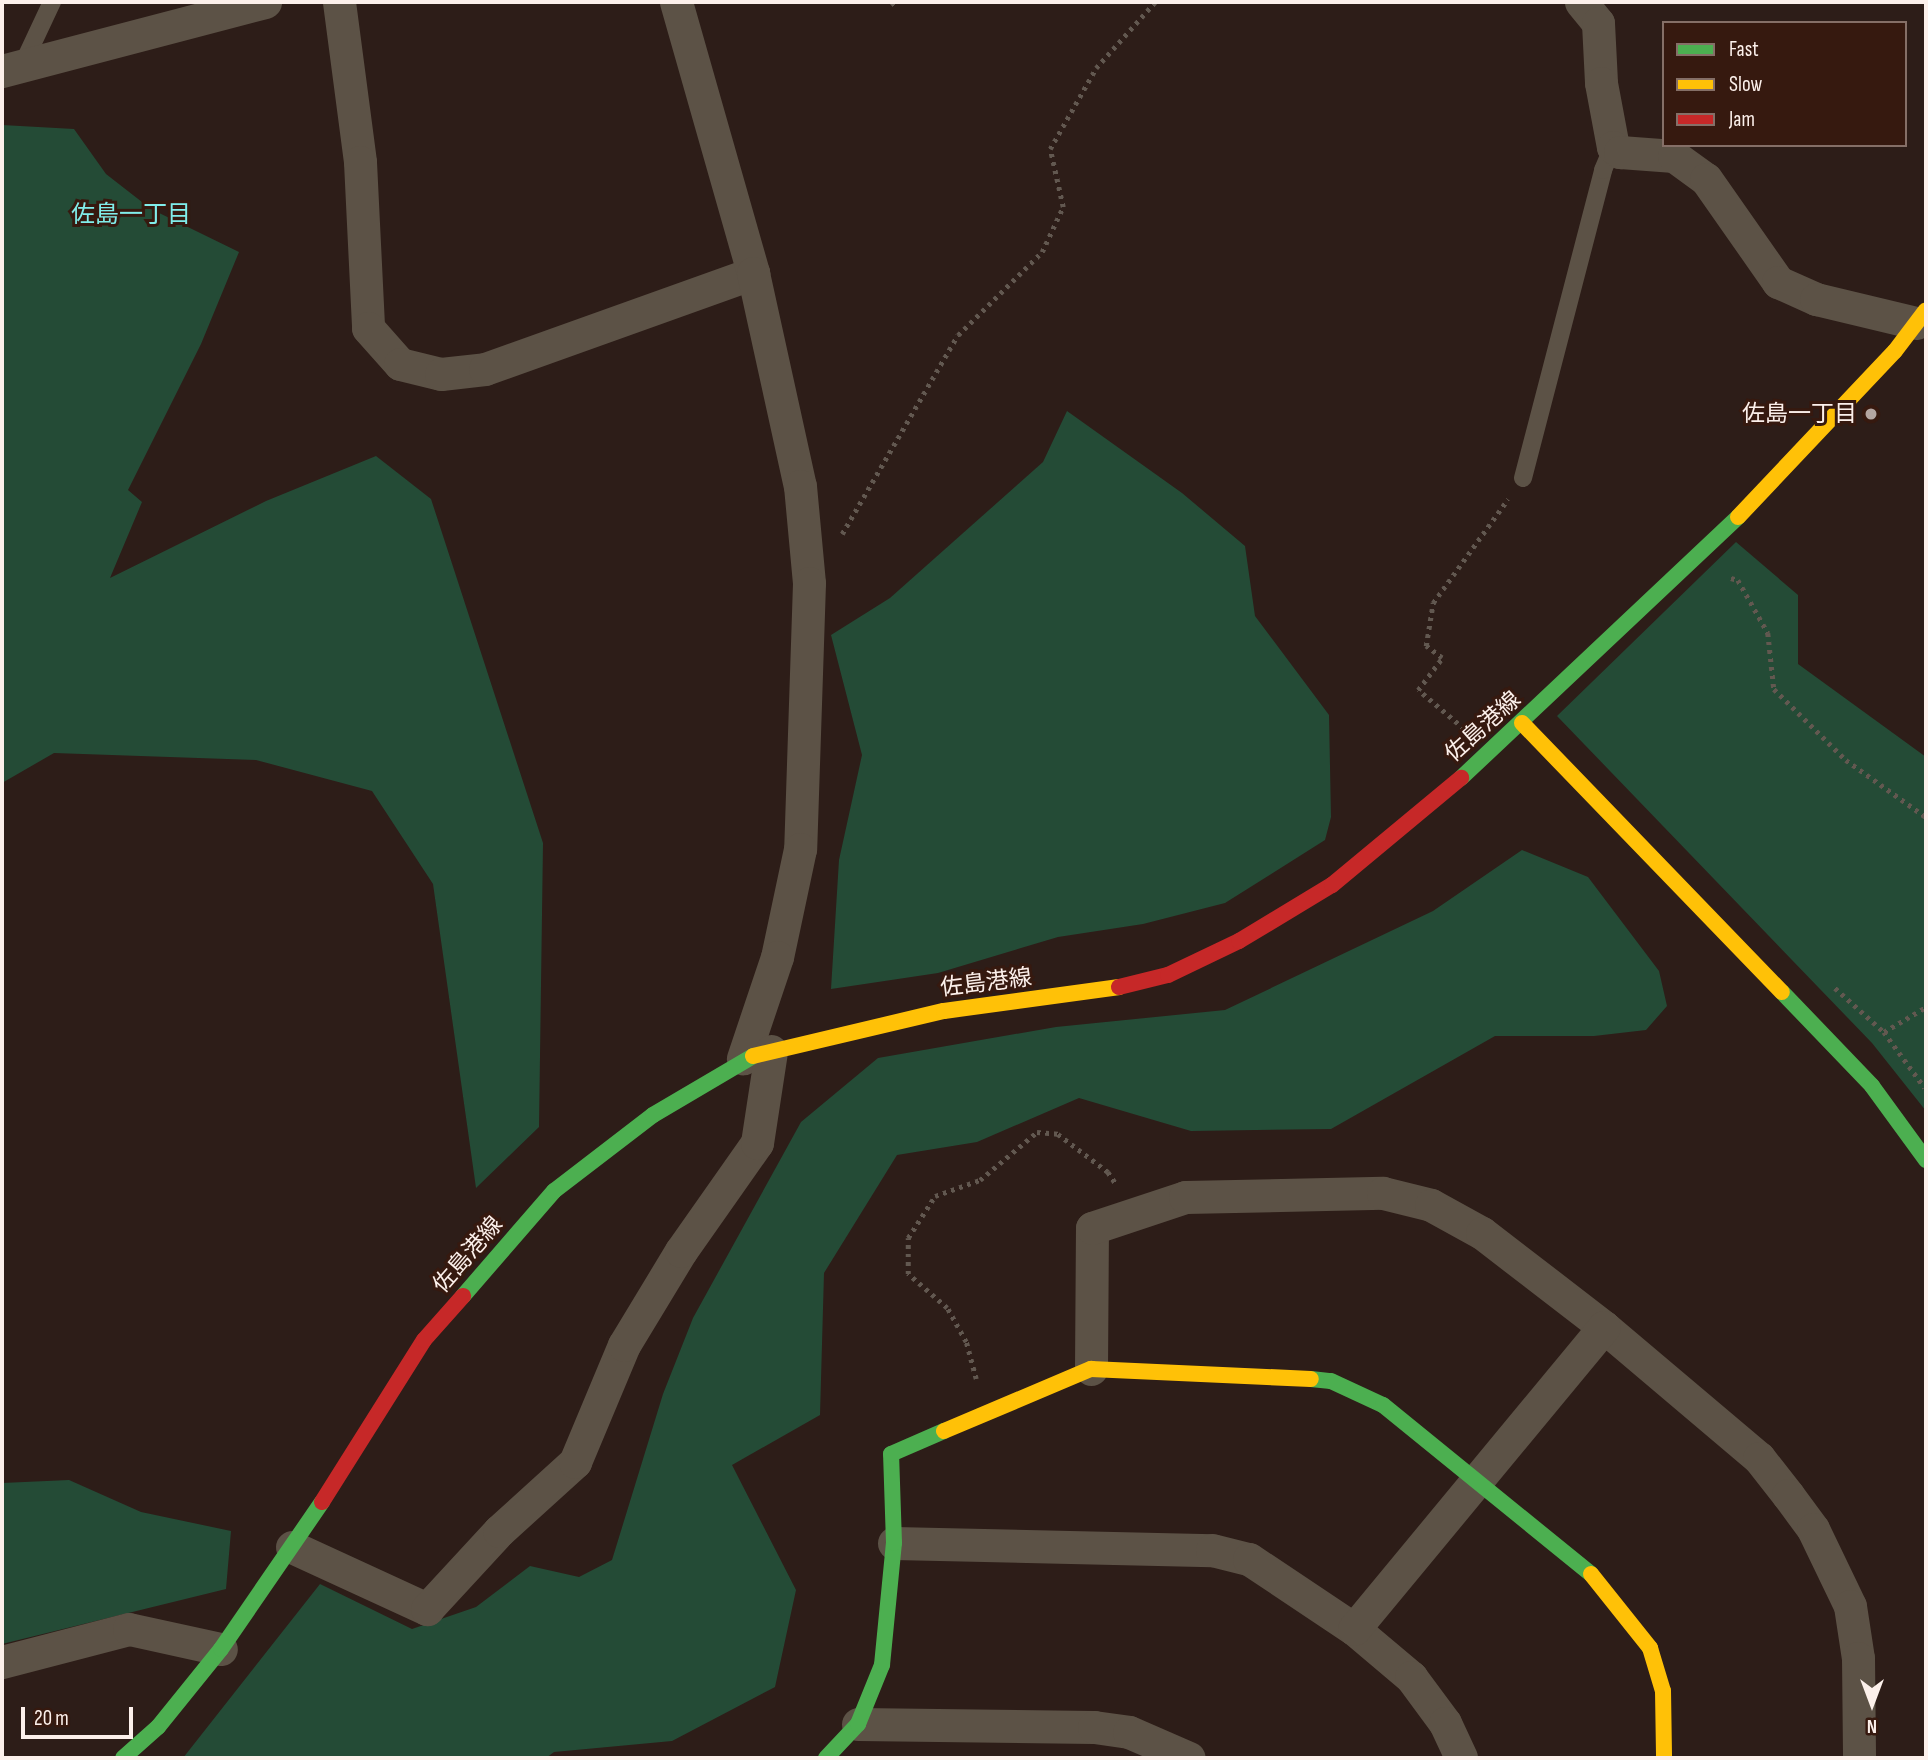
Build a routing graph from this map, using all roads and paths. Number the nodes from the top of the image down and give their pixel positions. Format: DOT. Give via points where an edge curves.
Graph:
graph roads {
  1 [pos="52,2"];
  2 [pos="265,2"];
  3 [pos="339,2"];
  4 [pos="676,2"];
  5 [pos="1155,2"];
  6 [pos="1581,2"];
  7 [pos="12,69"];
  8 [pos="1613,147"];
  9 [pos="753,273"];
  10 [pos="1921,317"];
  11 [pos="1523,478"];
  12 [pos="840,537"];
  13 [pos="1718,575"];
  14 [pos="1522,723"];
  15 [pos="1492,752"];
  16 [pos="1926,817"];
  17 [pos="1833,987"];
  18 [pos="1926,1007"];
  19 [pos="1884,1032"];
  20 [pos="757,1054"];
  21 [pos="1926,1090"];
  22 [pos="1926,1160"];
  23 [pos="1119,1219"];
  24 [pos="1604,1328"];
  25 [pos="1091,1369"];
  26 [pos="986,1413"];
  27 [pos="1478,1482"];
  28 [pos="894,1543"];
  29 [pos="292,1547"];
  30 [pos="1354,1629"];
  31 [pos="221,1649"];
  32 [pos="2,1662"];
  33 [pos="858,1724"];
  34 [pos="123,1758"];
  35 [pos="826,1758"];
  36 [pos="1189,1758"];
  37 [pos="1461,1758"];
  38 [pos="1664,1758"];
  39 [pos="1859,1758"];
  1 -- 7 [label="lane"];
  2 -- 7 [label="street"];
  3 -- 9 [label="street" via="360,162 368,328 400,364 442,374 485,369"];
  4 -- 9 [label="street"];
  5 -- 12 [label="path" via="1096,68 1050,149 1063,207 1042,252 958,335"];
  6 -- 8 [label="street" via="1598,23 1601,83"];
  8 -- 10 [label="street" via="1620,152 1674,156 1706,178 1778,282 1816,299"];
  8 -- 11 [label="lane" via="1603,170"];
  9 -- 20 [label="street" via="800,486 809,583 800,849"];
  10 -- 14 [label="main road, 佐島港線" via="1783,474"];
  11 -- 15 [label="path" via="1433,603 1426,646 1442,658 1418,691"];
  13 -- 16 [label="path" via="1738,580 1768,633 1774,689 1846,760"];
  14 -- 15 [label="main road, 佐島港線"];
  14 -- 22 [label="main road" via="1872,1086"];
  15 -- 20 [label="main road, 佐島港線" via="1332,885 1238,941 1168,975 1099,992 944,1010"];
  17 -- 19 [label="path"];
  18 -- 19 [label="path"];
  19 -- 21 [label="path"];
  20 -- 29 [label="main road, 佐島港線" via="653,1115 554,1191 424,1340"];
  20 -- 29 [label="street" via="757,1143 681,1251 624,1345 575,1462 499,1531 427,1609"];
  23 -- 24 [label="street" via="1185,1197 1383,1193 1431,1205 1482,1233"];
  23 -- 25 [label="street" via="1092,1228"];
  23 -- 26 [label="path" via="1117,1186 1108,1172 1058,1134 1037,1132 981,1180 935,1196 908,1238 908,1274 947,1308 966,1342"];
  24 -- 27 [label="street"];
  24 -- 39 [label="street" via="1759,1458 1813,1529 1850,1606 1858,1658"];
  25 -- 26 [label="main road"];
  25 -- 27 [label="main road" via="1275,1374 1331,1381 1383,1405"];
  26 -- 28 [label="main road" via="891,1454"];
  27 -- 30 [label="street"];
  27 -- 38 [label="main road" via="1591,1574 1650,1648 1663,1692"];
  28 -- 30 [label="street" via="1212,1550 1249,1559"];
  28 -- 33 [label="main road" via="882,1665"];
  29 -- 31 [label="main road, 佐島港線"];
  30 -- 37 [label="street" via="1411,1677 1445,1723"];
  31 -- 32 [label="street" via="129,1629"];
  31 -- 34 [label="main road, 佐島港線" via="158,1727"];
  33 -- 35 [label="main road"];
  33 -- 36 [label="street" via="1094,1727 1129,1732"];
}
